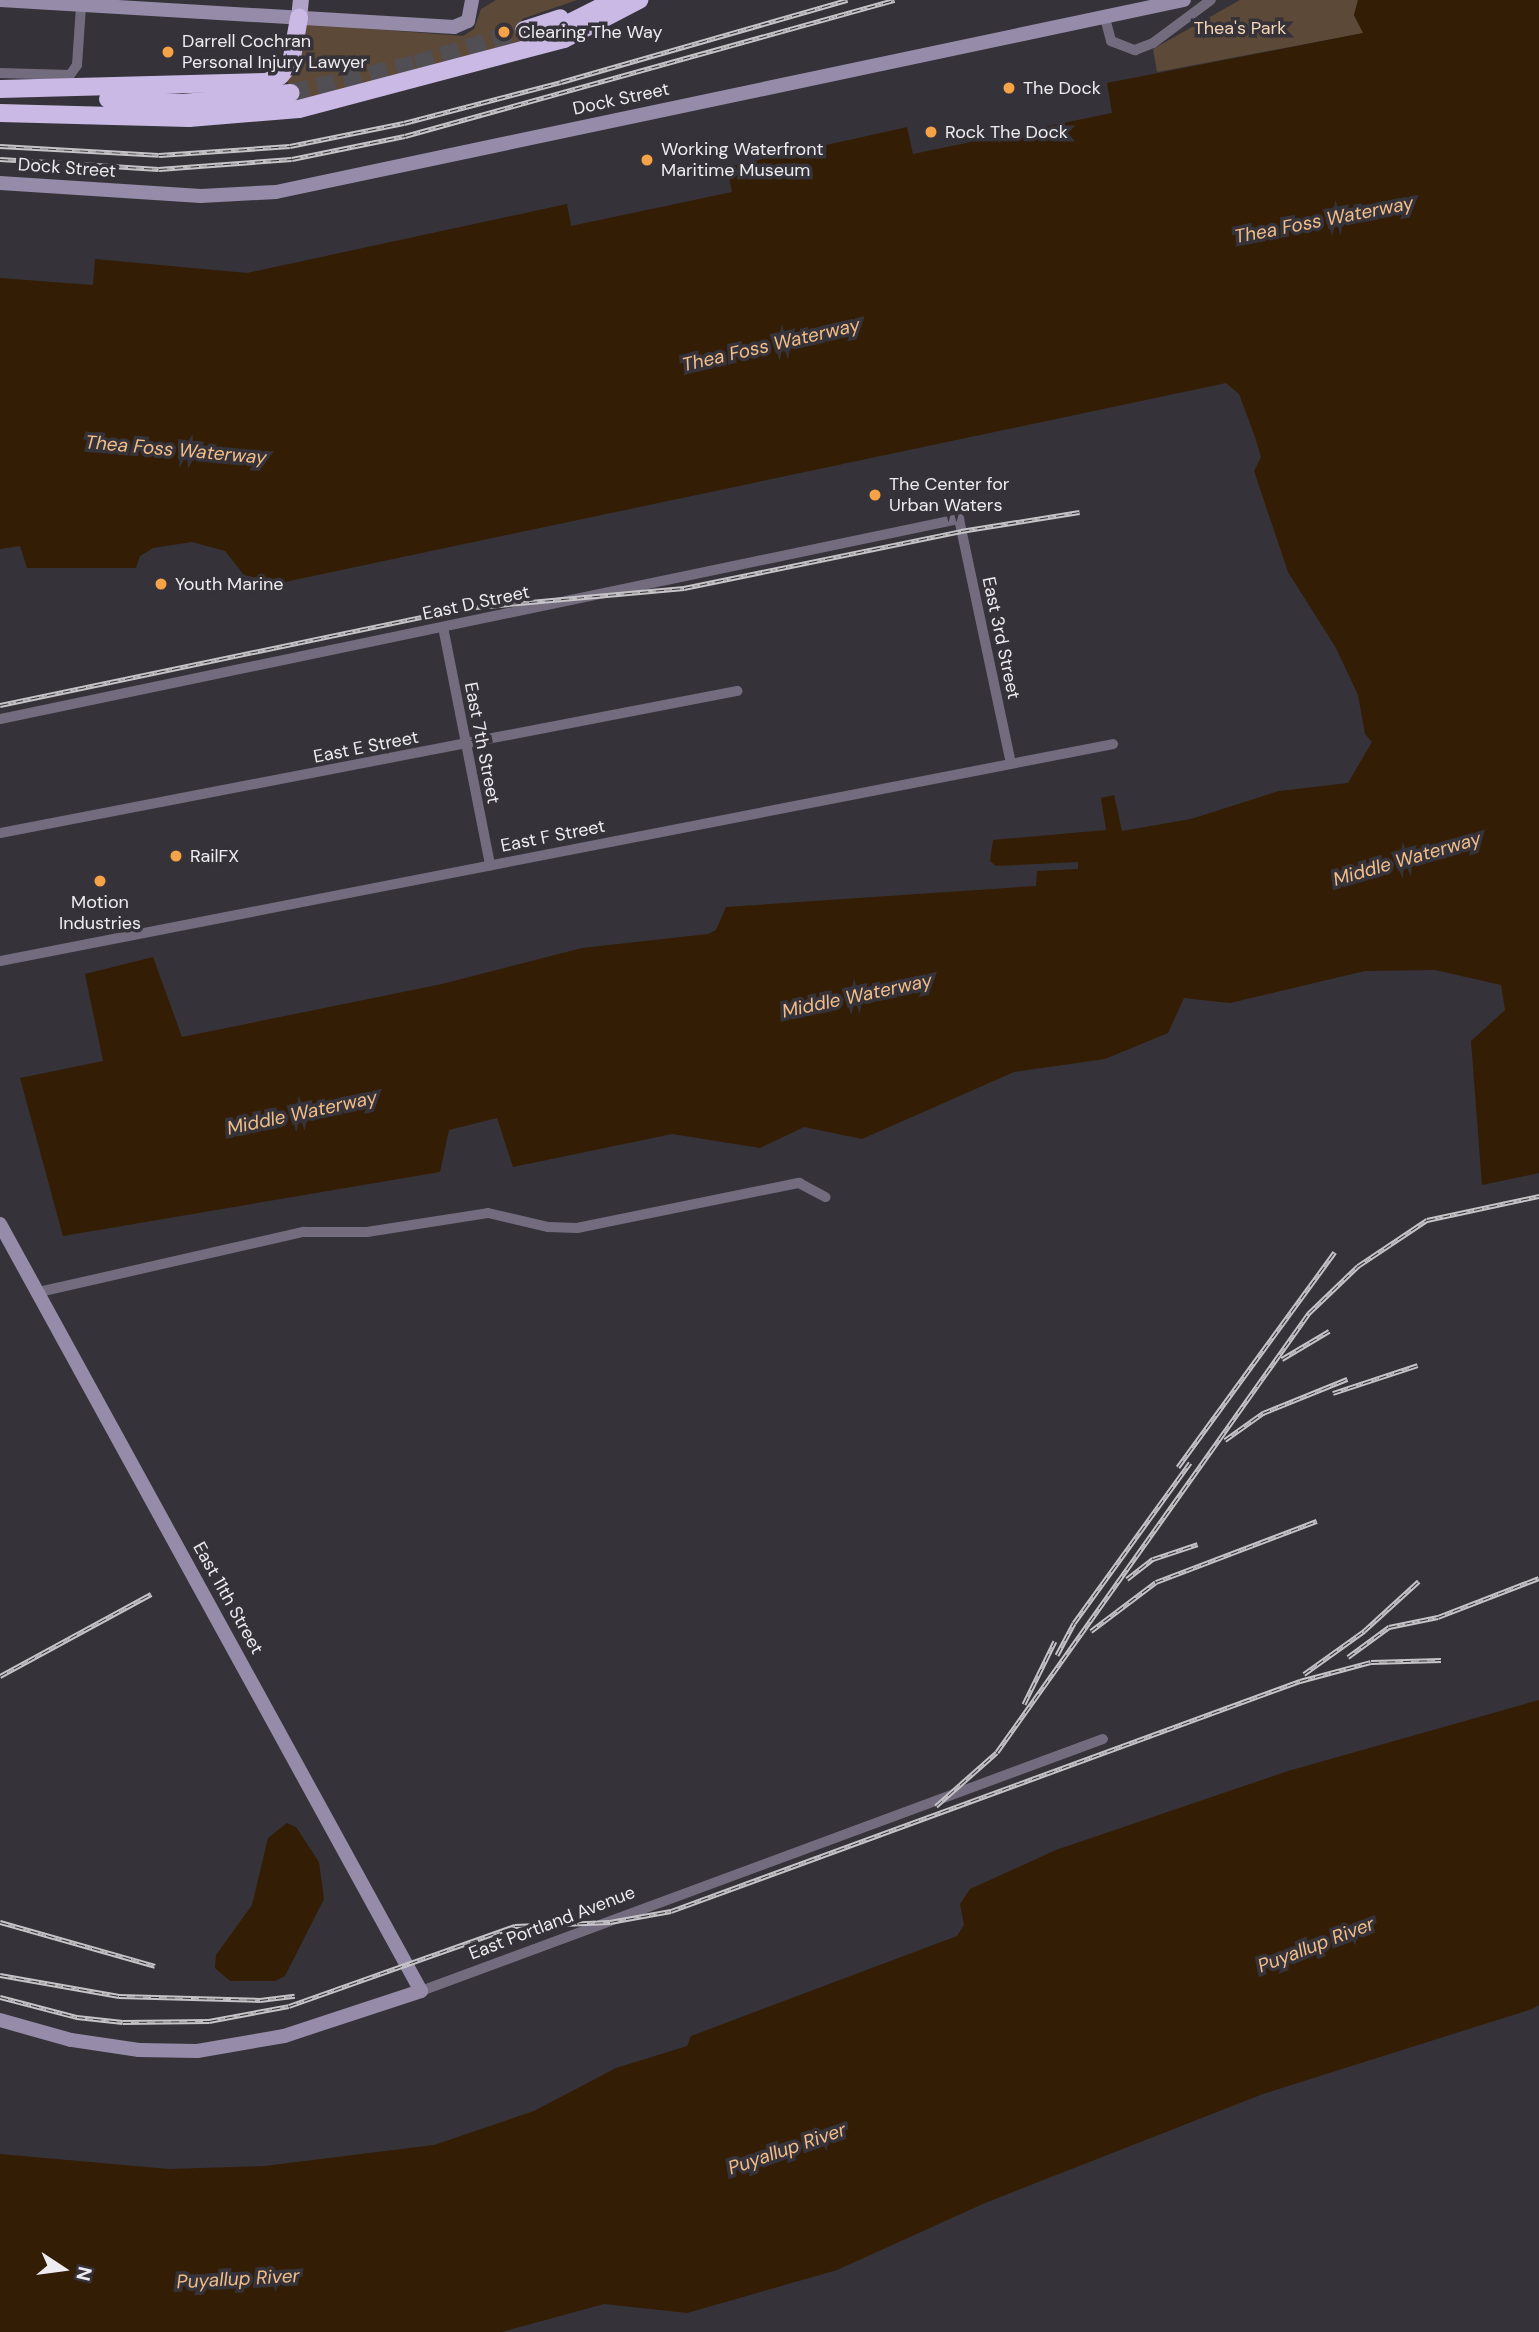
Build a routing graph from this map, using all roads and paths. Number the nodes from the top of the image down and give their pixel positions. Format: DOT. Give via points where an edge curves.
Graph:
graph roads {
  1 [pos="0,0"];
  2 [pos="472,0"];
  3 [pos="615,0"];
  4 [pos="639,0"];
  5 [pos="1184,0"];
  6 [pos="1211,0"];
  7 [pos="598,1"];
  8 [pos="131,5"];
  9 [pos="81,6"];
  10 [pos="300,9"];
  11 [pos="1105,18"];
  12 [pos="524,30"];
  13 [pos="494,57"];
  14 [pos="0,74"];
  15 [pos="0,89"];
  16 [pos="291,93"];
  17 [pos="0,113"];
  18 [pos="0,183"];
  19 [pos="959,519"];
  20 [pos="443,627"];
  21 [pos="737,691"];
  22 [pos="0,719"];
  23 [pos="466,744"];
  24 [pos="1113,744"];
  25 [pos="1011,763"];
  26 [pos="0,833"];
  27 [pos="490,865"];
  28 [pos="0,961"];
  29 [pos="825,1197"];
  30 [pos="0,1224"];
  31 [pos="4,1244"];
  32 [pos="39,1292"];
  33 [pos="1103,1738"];
  34 [pos="421,1992"];
  35 [pos="0,2020"];
  1 -- 9 [label="street"];
  2 -- 10 [label="street" via="465,24"];
  3 -- 13 [label="highway"];
  4 -- 13 [label="highway" via="594,27"];
  5 -- 11 [label="street, Dock Street"];
  6 -- 11 [label="street" via="1153,43 1135,50 1111,41"];
  7 -- 12 [label="highway"];
  8 -- 9 [label="street"];
  8 -- 10 [label="street"];
  9 -- 14 [label="street" via="77,65 70,75"];
  10 -- 15 [label="highway" via="291,63 281,76 267,82"];
  11 -- 18 [label="street, Dock Street" via="276,191 201,196"];
  13 -- 17 [label="highway" via="333,101 260,115 137,118"];
  15 -- 16 [label="highway" via="183,103"];
  19 -- 20 [label="street, East D Street"];
  19 -- 25 [label="street, East 3rd Street"];
  20 -- 22 [label="street, East D Street"];
  20 -- 23 [label="street, East 7th Street"];
  21 -- 23 [label="street, East E Street"];
  23 -- 26 [label="street, East E Street"];
  23 -- 27 [label="street, East 7th Street"];
  24 -- 25 [label="street, East F Street"];
  25 -- 27 [label="street, East F Street"];
  27 -- 28 [label="street, East F Street"];
  29 -- 32 [label="street" via="799,1183 577,1228 548,1227 488,1213 367,1232 304,1232"];
  30 -- 31 [label="street, East 11th Street"];
  31 -- 32 [label="street, East 11th Street"];
  32 -- 34 [label="street, East 11th Street"];
  33 -- 34 [label="street, East Portland Avenue"];
  34 -- 35 [label="street, East Portland Avenue" via="284,2036 197,2051 94,2044"];
}
